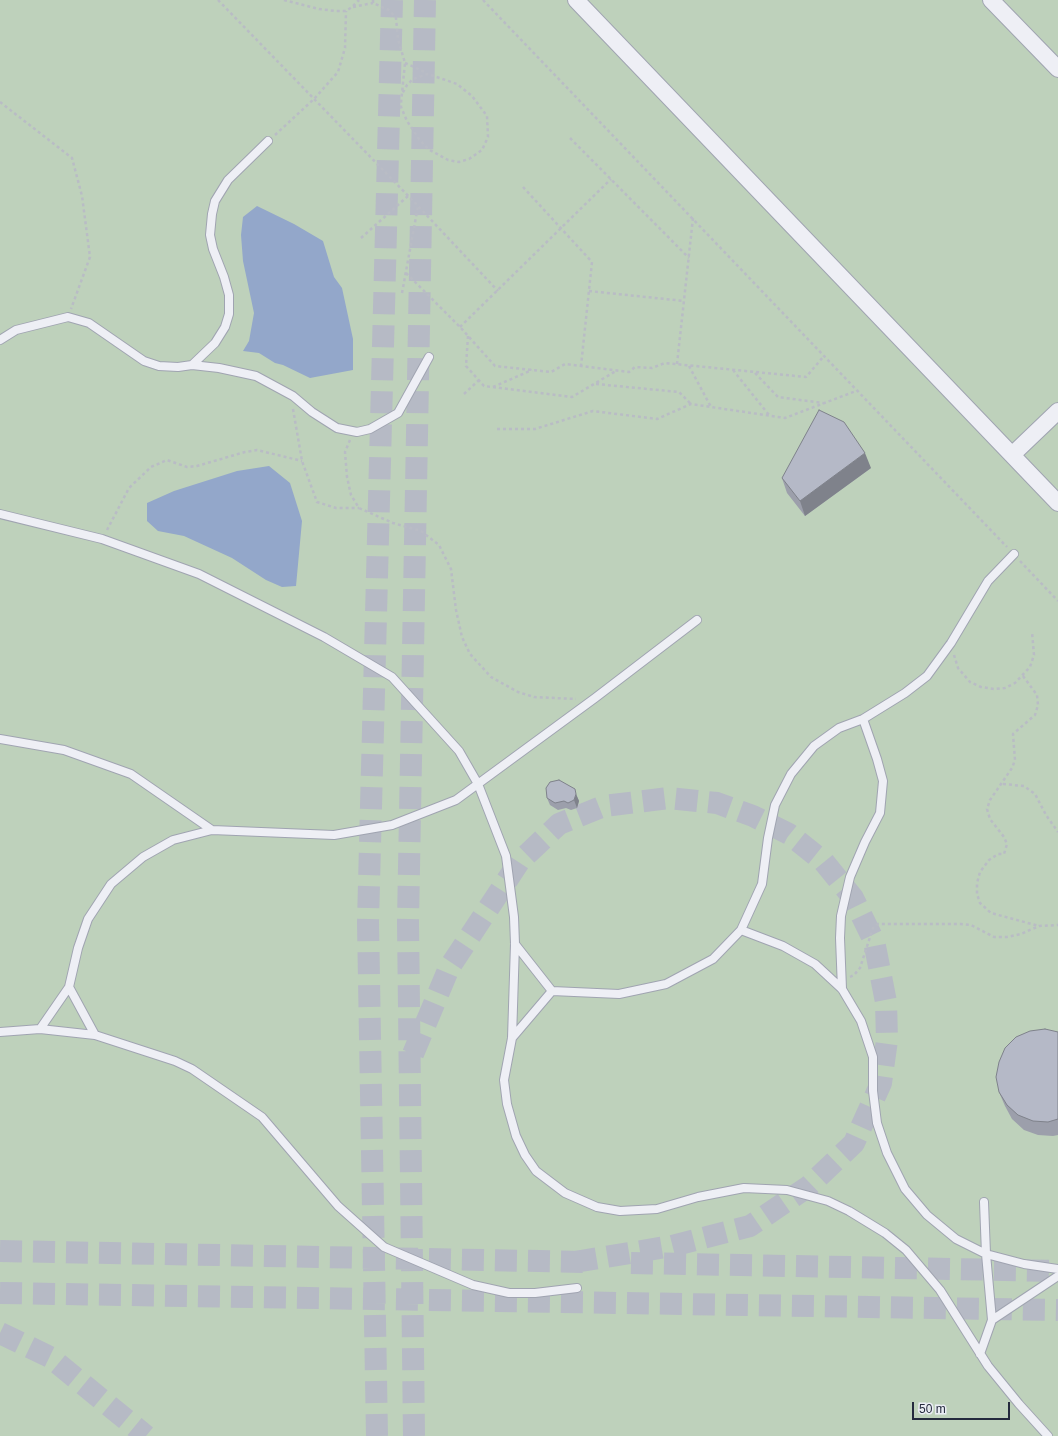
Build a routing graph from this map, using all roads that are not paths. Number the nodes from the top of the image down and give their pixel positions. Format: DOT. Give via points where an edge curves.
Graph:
graph roads {
  1 [pos="576,0"];
  2 [pos="991,0"];
  3 [pos="1058,69"];
  4 [pos="268,141"];
  5 [pos="0,340"];
  6 [pos="429,357"];
  7 [pos="192,366"];
  8 [pos="1058,411"];
  9 [pos="1012,455"];
  10 [pos="1058,503"];
  11 [pos="0,514"];
  12 [pos="1014,554"];
  13 [pos="697,620"];
  14 [pos="863,719"];
  15 [pos="0,739"];
  16 [pos="478,784"];
  17 [pos="212,830"];
  18 [pos="741,930"];
  19 [pos="515,944"];
  20 [pos="69,988"];
  21 [pos="842,989"];
  22 [pos="552,991"];
  23 [pos="40,1029"];
  24 [pos="0,1032"];
  25 [pos="95,1035"];
  26 [pos="512,1038"];
  27 [pos="984,1202"];
  28 [pos="986,1254"];
  29 [pos="1058,1269"];
  30 [pos="1058,1276"];
  31 [pos="577,1288"];
  32 [pos="992,1320"];
  33 [pos="980,1354"];
  34 [pos="1048,1436"];
  1 -- 9 [label="street"];
  2 -- 3 [label="street"];
  4 -- 7 [label="lane" via="228,180 215,201 210,235 229,295 229,314 225,327 215,343"];
  5 -- 7 [label="lane" via="16,330 68,317 89,323 144,361 166,366"];
  6 -- 7 [label="lane" via="398,412 370,429 357,432 337,428 293,396 256,376 219,368"];
  8 -- 9 [label="street"];
  9 -- 10 [label="street"];
  11 -- 16 [label="lane" via="102,539 198,574 324,637 392,677 459,751"];
  12 -- 14 [label="lane" via="988,581 951,643 927,676"];
  13 -- 16 [label="lane"];
  14 -- 18 [label="lane" via="839,728 814,746 791,774 775,805 762,884"];
  14 -- 21 [label="lane" via="883,781 880,813 856,863 842,916"];
  15 -- 17 [label="lane" via="64,750 132,774"];
  16 -- 17 [label="lane" via="456,800 392,825 341,834"];
  16 -- 19 [label="lane" via="506,856"];
  17 -- 20 [label="lane" via="173,840 143,857 111,884 88,919"];
  18 -- 21 [label="lane" via="783,946 815,964"];
  18 -- 22 [label="lane" via="713,959 666,984 619,994"];
  19 -- 22 [label="lane"];
  19 -- 26 [label="lane"];
  20 -- 23 [label="lane"];
  20 -- 25 [label="lane"];
  21 -- 28 [label="lane" via="860,1021 873,1057 873,1091 877,1123 887,1153 905,1189 927,1215 956,1239"];
  22 -- 26 [label="lane"];
  23 -- 24 [label="lane"];
  23 -- 25 [label="lane"];
  25 -- 31 [label="lane" via="192,1069 262,1117 338,1206 384,1247 473,1285 509,1293"];
  26 -- 33 [label="lane" via="504,1080 507,1104 516,1136 536,1171 555,1187 597,1207 620,1211 657,1209 698,1197 744,1188 787,1190 828,1201 866,1220 906,1250 940,1290"];
  27 -- 28 [label="lane"];
  28 -- 29 [label="lane" via="1024,1264"];
  28 -- 32 [label="lane"];
  30 -- 32 [label="lane"];
  32 -- 33 [label="lane"];
  33 -- 34 [label="lane"];
}
